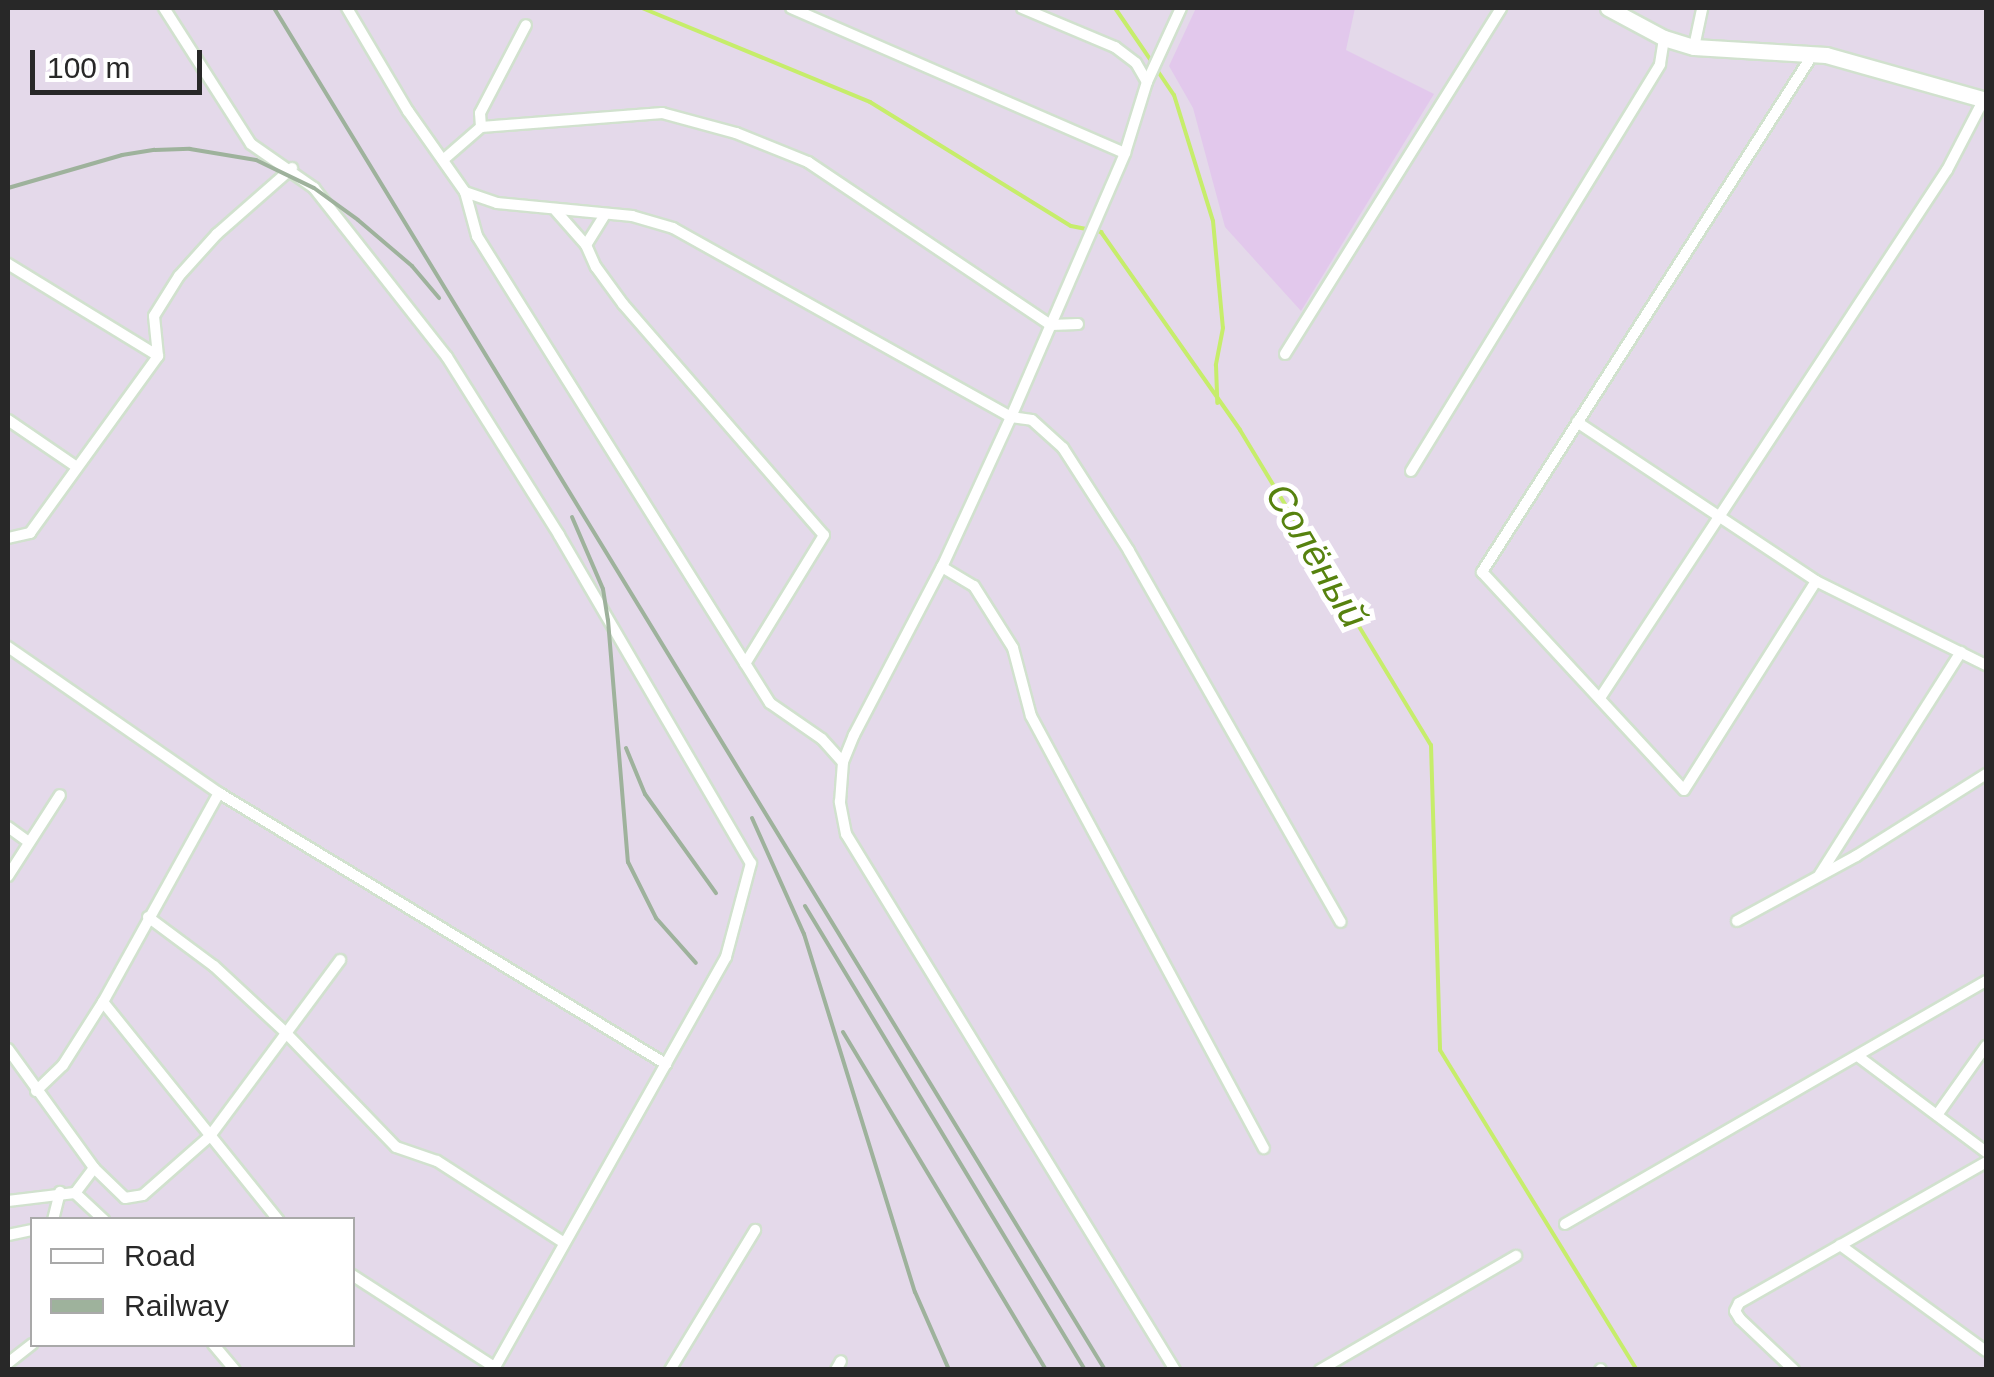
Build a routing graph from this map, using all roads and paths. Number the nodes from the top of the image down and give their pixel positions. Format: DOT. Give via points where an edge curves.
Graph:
graph roads {
  1 [pos="164,8"];
  2 [pos="347,8"];
  3 [pos="790,8"];
  4 [pos="1022,8"];
  5 [pos="1180,8"];
  6 [pos="1500,8"];
  7 [pos="1608,8"];
  8 [pos="1702,8"];
  9 [pos="526,26"];
  10 [pos="1664,38"];
  11 [pos="1694,47"];
  12 [pos="1814,54"];
  13 [pos="1150,77"];
  14 [pos="1985,99"];
  15 [pos="481,127"];
  16 [pos="1125,153"];
  17 [pos="443,160"];
  18 [pos="292,168"];
  19 [pos="466,192"];
  20 [pos="556,211"];
  21 [pos="605,214"];
  22 [pos="586,245"];
  23 [pos="8,264"];
  24 [pos="1078,324"];
  25 [pos="1051,325"];
  26 [pos="1286,354"];
  27 [pos="158,356"];
  28 [pos="1011,417"];
  29 [pos="8,420"];
  30 [pos="1577,422"];
  31 [pos="77,466"];
  32 [pos="1411,471"];
  33 [pos="1717,515"];
  34 [pos="8,538"];
  35 [pos="942,567"];
  36 [pos="1816,581"];
  37 [pos="8,647"];
  38 [pos="1961,652"];
  39 [pos="745,664"];
  40 [pos="1986,665"];
  41 [pos="1600,698"];
  42 [pos="843,762"];
  43 [pos="1986,774"];
  44 [pos="218,792"];
  45 [pos="60,795"];
  46 [pos="8,827"];
  47 [pos="29,842"];
  48 [pos="1820,874"];
  49 [pos="8,876"];
  50 [pos="148,917"];
  51 [pos="1737,920"];
  52 [pos="1342,922"];
  53 [pos="340,960"];
  54 [pos="1986,981"];
  55 [pos="103,1002"];
  56 [pos="286,1033"];
  57 [pos="1986,1046"];
  58 [pos="10,1057"];
  59 [pos="1859,1057"];
  60 [pos="666,1064"];
  61 [pos="36,1091"];
  62 [pos="1937,1116"];
  63 [pos="210,1136"];
  64 [pos="1264,1148"];
  65 [pos="1986,1152"];
  66 [pos="1986,1162"];
  67 [pos="94,1168"];
  68 [pos="60,1192"];
  69 [pos="74,1192"];
  70 [pos="8,1201"];
  71 [pos="53,1217"];
  72 [pos="101,1217"];
  73 [pos="276,1217"];
  74 [pos="1565,1224"];
  75 [pos="755,1230"];
  76 [pos="564,1243"];
  77 [pos="1840,1244"];
  78 [pos="1516,1256"];
  79 [pos="355,1277"];
  80 [pos="30,1346"];
  81 [pos="216,1347"];
  82 [pos="1986,1351"];
  83 [pos="8,1363"];
  84 [pos="493,1368"];
  85 [pos="235,1370"];
  86 [pos="670,1370"];
  87 [pos="1175,1370"];
  88 [pos="1320,1370"];
  89 [pos="1794,1370"];
  1 -- 18 [label="street" via="250,144"];
  2 -- 17 [label="street"];
  3 -- 16 [label="street"];
  4 -- 13 [label="street" via="1115,46"];
  5 -- 13 [label="street"];
  6 -- 26 [label="street"];
  7 -- 10 [label="street"];
  8 -- 11 [label="street"];
  9 -- 15 [label="street" via="480,113"];
  10 -- 11 [label="street"];
  10 -- 32 [label="street" via="1660,64"];
  11 -- 12 [label="street"];
  12 -- 14 [label="street"];
  12 -- 30 [label="street"];
  13 -- 16 [label="street"];
  14 -- 33 [label="street" via="1947,170"];
  15 -- 17 [label="street"];
  15 -- 25 [label="street" via="662,113 736,133 853,188"];
  16 -- 25 [label="street"];
  17 -- 19 [label="street"];
  18 -- 27 [label="street" via="178,276 154,316"];
  18 -- 60 [label="street" via="447,357 751,863 726,957"];
  19 -- 20 [label="street"];
  19 -- 39 [label="street" via="476,236"];
  20 -- 21 [label="street"];
  20 -- 22 [label="street"];
  21 -- 22 [label="street"];
  21 -- 28 [label="street" via="673,228"];
  22 -- 39 [label="street" via="623,304 824,536"];
  23 -- 27 [label="street"];
  24 -- 25 [label="street"];
  25 -- 28 [label="street"];
  27 -- 31 [label="street"];
  28 -- 35 [label="street"];
  28 -- 52 [label="street" via="1032,420 1062,448 1129,551"];
  29 -- 31 [label="street"];
  30 -- 33 [label="street"];
  30 -- 41 [label="street" via="1482,572"];
  31 -- 34 [label="street" via="30,534"];
  33 -- 36 [label="street"];
  33 -- 41 [label="street"];
  35 -- 42 [label="street"];
  35 -- 64 [label="street" via="974,586 1013,648 1031,716"];
  36 -- 38 [label="street"];
  36 -- 41 [label="street" via="1684,790"];
  37 -- 44 [label="street"];
  38 -- 40 [label="street"];
  38 -- 48 [label="street"];
  39 -- 42 [label="street" via="782,714 822,739"];
  42 -- 87 [label="street" via="846,834"];
  43 -- 48 [label="street"];
  44 -- 50 [label="street"];
  44 -- 60 [label="street"];
  45 -- 47 [label="street"];
  46 -- 47 [label="street"];
  47 -- 49 [label="street"];
  48 -- 51 [label="street"];
  50 -- 55 [label="street"];
  50 -- 56 [label="street"];
  53 -- 56 [label="street"];
  54 -- 59 [label="street"];
  55 -- 61 [label="street" via="63,1065"];
  55 -- 63 [label="street"];
  56 -- 63 [label="street"];
  56 -- 76 [label="street" via="396,1147 437,1161"];
  57 -- 62 [label="street"];
  58 -- 61 [label="street"];
  59 -- 62 [label="street"];
  59 -- 74 [label="street"];
  60 -- 76 [label="street"];
  61 -- 67 [label="street"];
  62 -- 65 [label="street"];
  63 -- 67 [label="street" via="129,1200"];
  63 -- 73 [label="street"];
  66 -- 77 [label="street"];
  67 -- 69 [label="street"];
  68 -- 69 [label="street"];
  68 -- 70 [label="street"];
  68 -- 71 [label="street"];
  69 -- 72 [label="street"];
  75 -- 86 [label="street"];
  76 -- 84 [label="street"];
  77 -- 82 [label="street"];
  77 -- 89 [label="street" via="1735,1310"];
  78 -- 88 [label="street"];
  79 -- 84 [label="street"];
  80 -- 83 [label="street"];
  81 -- 85 [label="street"];
}
